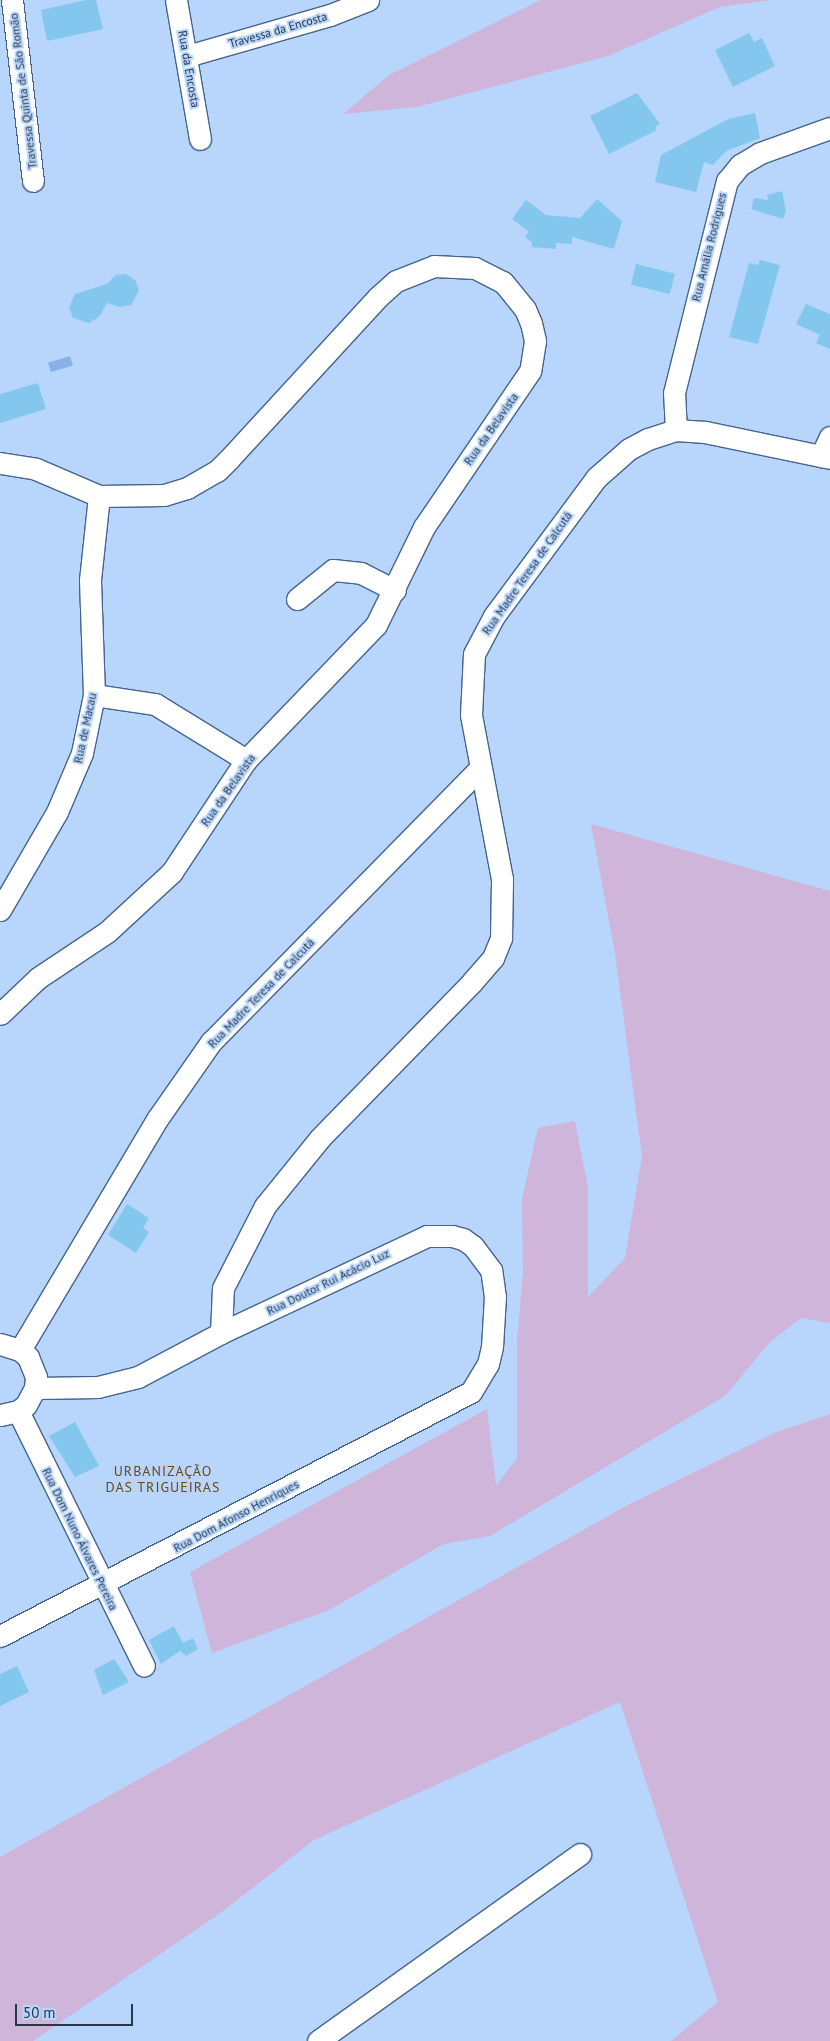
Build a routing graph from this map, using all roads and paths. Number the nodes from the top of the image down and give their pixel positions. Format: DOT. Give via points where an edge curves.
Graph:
graph roads {
  1 [pos="12,0"];
  2 [pos="176,0"];
  3 [pos="368,0"];
  4 [pos="187,56"];
  5 [pos="830,128"];
  6 [pos="200,139"];
  7 [pos="33,181"];
  8 [pos="676,430"];
  9 [pos="827,450"];
  10 [pos="0,463"];
  11 [pos="99,496"];
  12 [pos="395,590"];
  13 [pos="297,599"];
  14 [pos="94,695"];
  15 [pos="246,760"];
  16 [pos="479,769"];
  17 [pos="0,910"];
  18 [pos="0,1014"];
  19 [pos="221,1334"];
  20 [pos="10,1347"];
  21 [pos="35,1388"];
  22 [pos="471,1392"];
  23 [pos="9,1413"];
  24 [pos="102,1585"];
  25 [pos="0,1636"];
  26 [pos="144,1666"];
  27 [pos="580,1854"];
  28 [pos="318,2041"];
  1 -- 7 [label="street, Travessa Quinta de São Romão"];
  2 -- 4 [label="street, Rua da Encosta"];
  3 -- 4 [label="street, Travessa da Encosta" via="330,15"];
  4 -- 6 [label="street, Rua da Encosta"];
  5 -- 8 [label="street, Rua Amália Rodrigues" via="760,153 740,165 727,181 674,393"];
  8 -- 9 [label="street"];
  8 -- 16 [label="street, Rua Madre Teresa de Calcutá" via="629,449 596,478 483,634 474,654 470,682"];
  10 -- 11 [label="street, Rua da Belavista" via="36,469"];
  11 -- 12 [label="street, Rua da Belavista" via="164,495 204,480 230,459 396,281 434,266 475,268 504,282 526,309 535,341 534,353 520,387 424,527"];
  11 -- 14 [label="street, Rua de Macau" via="90,580"];
  12 -- 13 [label="street" via="361,573 333,570"];
  12 -- 15 [label="street, Rua da Belavista" via="376,625 359,646"];
  14 -- 15 [label="street" via="155,704"];
  14 -- 17 [label="street, Rua de Macau" via="72,781"];
  15 -- 18 [label="street, Rua da Belavista" via="172,872 107,932 38,978"];
  16 -- 19 [label="street, Rua Madre Teresa de Calcutá" via="504,899 501,938 493,958 320,1138 265,1206 223,1288"];
  16 -- 20 [label="street, Rua Madre Teresa de Calcutá" via="211,1042"];
  19 -- 21 [label="street, Rua Doutor Rui Acácio Luz" via="119,1384 77,1389"];
  19 -- 22 [label="street, Rua Doutor Rui Acácio Luz" via="412,1240 452,1236 473,1246 486,1261 491,1270 495,1297 488,1364"];
  20 -- 21 [label="street" via="34,1367"];
  21 -- 23 [label="street" via="26,1406"];
  22 -- 24 [label="street, Rua Dom Afonso Henriques"];
  23 -- 24 [label="street, Rua Dom Nuno Álvares Pereira"];
  24 -- 25 [label="street, Rua Dom Afonso Henriques"];
  24 -- 26 [label="street, Rua Dom Nuno Álvares Pereira"];
  27 -- 28 [label="street"];
}
